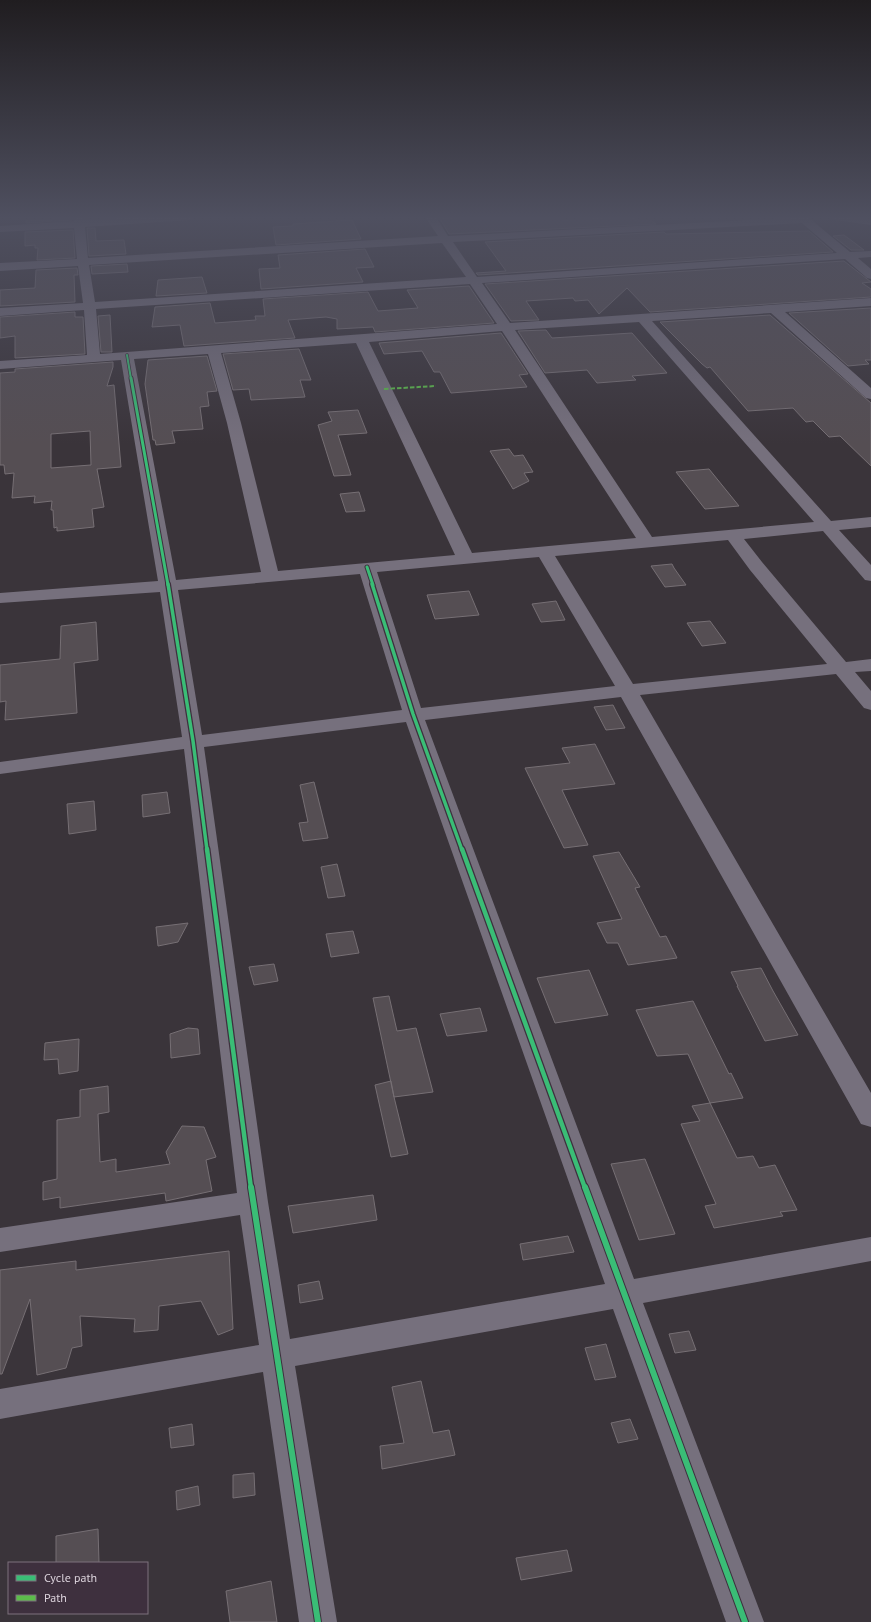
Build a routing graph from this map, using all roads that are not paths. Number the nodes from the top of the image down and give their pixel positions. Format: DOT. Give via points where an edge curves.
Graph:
graph roads {
  1 [pos="88,293"];
  2 [pos="293,293"];
  3 [pos="483,293"];
  4 [pos="871,302"];
  5 [pos="90,307"];
  6 [pos="774,309"];
  7 [pos="0,312"];
  8 [pos="643,318"];
  9 [pos="506,327"];
  10 [pos="361,339"];
  11 [pos="213,348"];
  12 [pos="127,354"];
  13 [pos="94,357"];
  14 [pos="0,365"];
  15 [pos="871,395"];
  16 [pos="871,522"];
  17 [pos="829,526"];
  18 [pos="733,535"];
  19 [pos="647,542"];
  20 [pos="544,552"];
  21 [pos="466,559"];
  22 [pos="367,567"];
  23 [pos="871,576"];
  24 [pos="271,577"];
  25 [pos="168,586"];
  26 [pos="0,598"];
  27 [pos="871,665"];
  28 [pos="842,668"];
  29 [pos="626,691"];
  30 [pos="871,704"];
  31 [pos="413,714"];
  32 [pos="193,741"];
  33 [pos="0,768"];
  34 [pos="871,1118"];
  35 [pos="253,1202"];
  36 [pos="0,1240"];
  37 [pos="871,1249"];
  38 [pos="624,1295"];
  39 [pos="278,1355"];
  40 [pos="0,1404"];
  41 [pos="318,1622"];
  42 [pos="745,1622"];
  1 -- 5 [label="street"];
  2 -- 5 [label="street"];
  3 -- 9 [label="street"];
  4 -- 6 [label="street"];
  5 -- 7 [label="street"];
  5 -- 13 [label="street"];
  6 -- 8 [label="street"];
  6 -- 15 [label="street"];
  8 -- 9 [label="street"];
  8 -- 17 [label="street"];
  9 -- 10 [label="street"];
  9 -- 19 [label="street"];
  10 -- 11 [label="street"];
  10 -- 21 [label="street"];
  11 -- 12 [label="street"];
  11 -- 24 [label="street"];
  12 -- 13 [label="street"];
  12 -- 25 [label="street"];
  13 -- 14 [label="street"];
  16 -- 17 [label="street"];
  17 -- 18 [label="street"];
  17 -- 23 [label="street"];
  18 -- 19 [label="street"];
  18 -- 28 [label="street"];
  19 -- 20 [label="street"];
  20 -- 21 [label="street"];
  20 -- 29 [label="street"];
  21 -- 22 [label="street"];
  22 -- 24 [label="street"];
  22 -- 31 [label="street"];
  24 -- 25 [label="street"];
  25 -- 26 [label="street"];
  25 -- 32 [label="street"];
  27 -- 28 [label="street"];
  28 -- 29 [label="street"];
  28 -- 30 [label="street"];
  29 -- 31 [label="street"];
  29 -- 34 [label="street"];
  31 -- 32 [label="street"];
  31 -- 38 [label="street"];
  32 -- 33 [label="street"];
  32 -- 35 [label="street"];
  35 -- 36 [label="street"];
  35 -- 39 [label="street"];
  37 -- 38 [label="street"];
  38 -- 39 [label="street"];
  38 -- 42 [label="street"];
  39 -- 40 [label="street"];
  39 -- 41 [label="street"];
}
